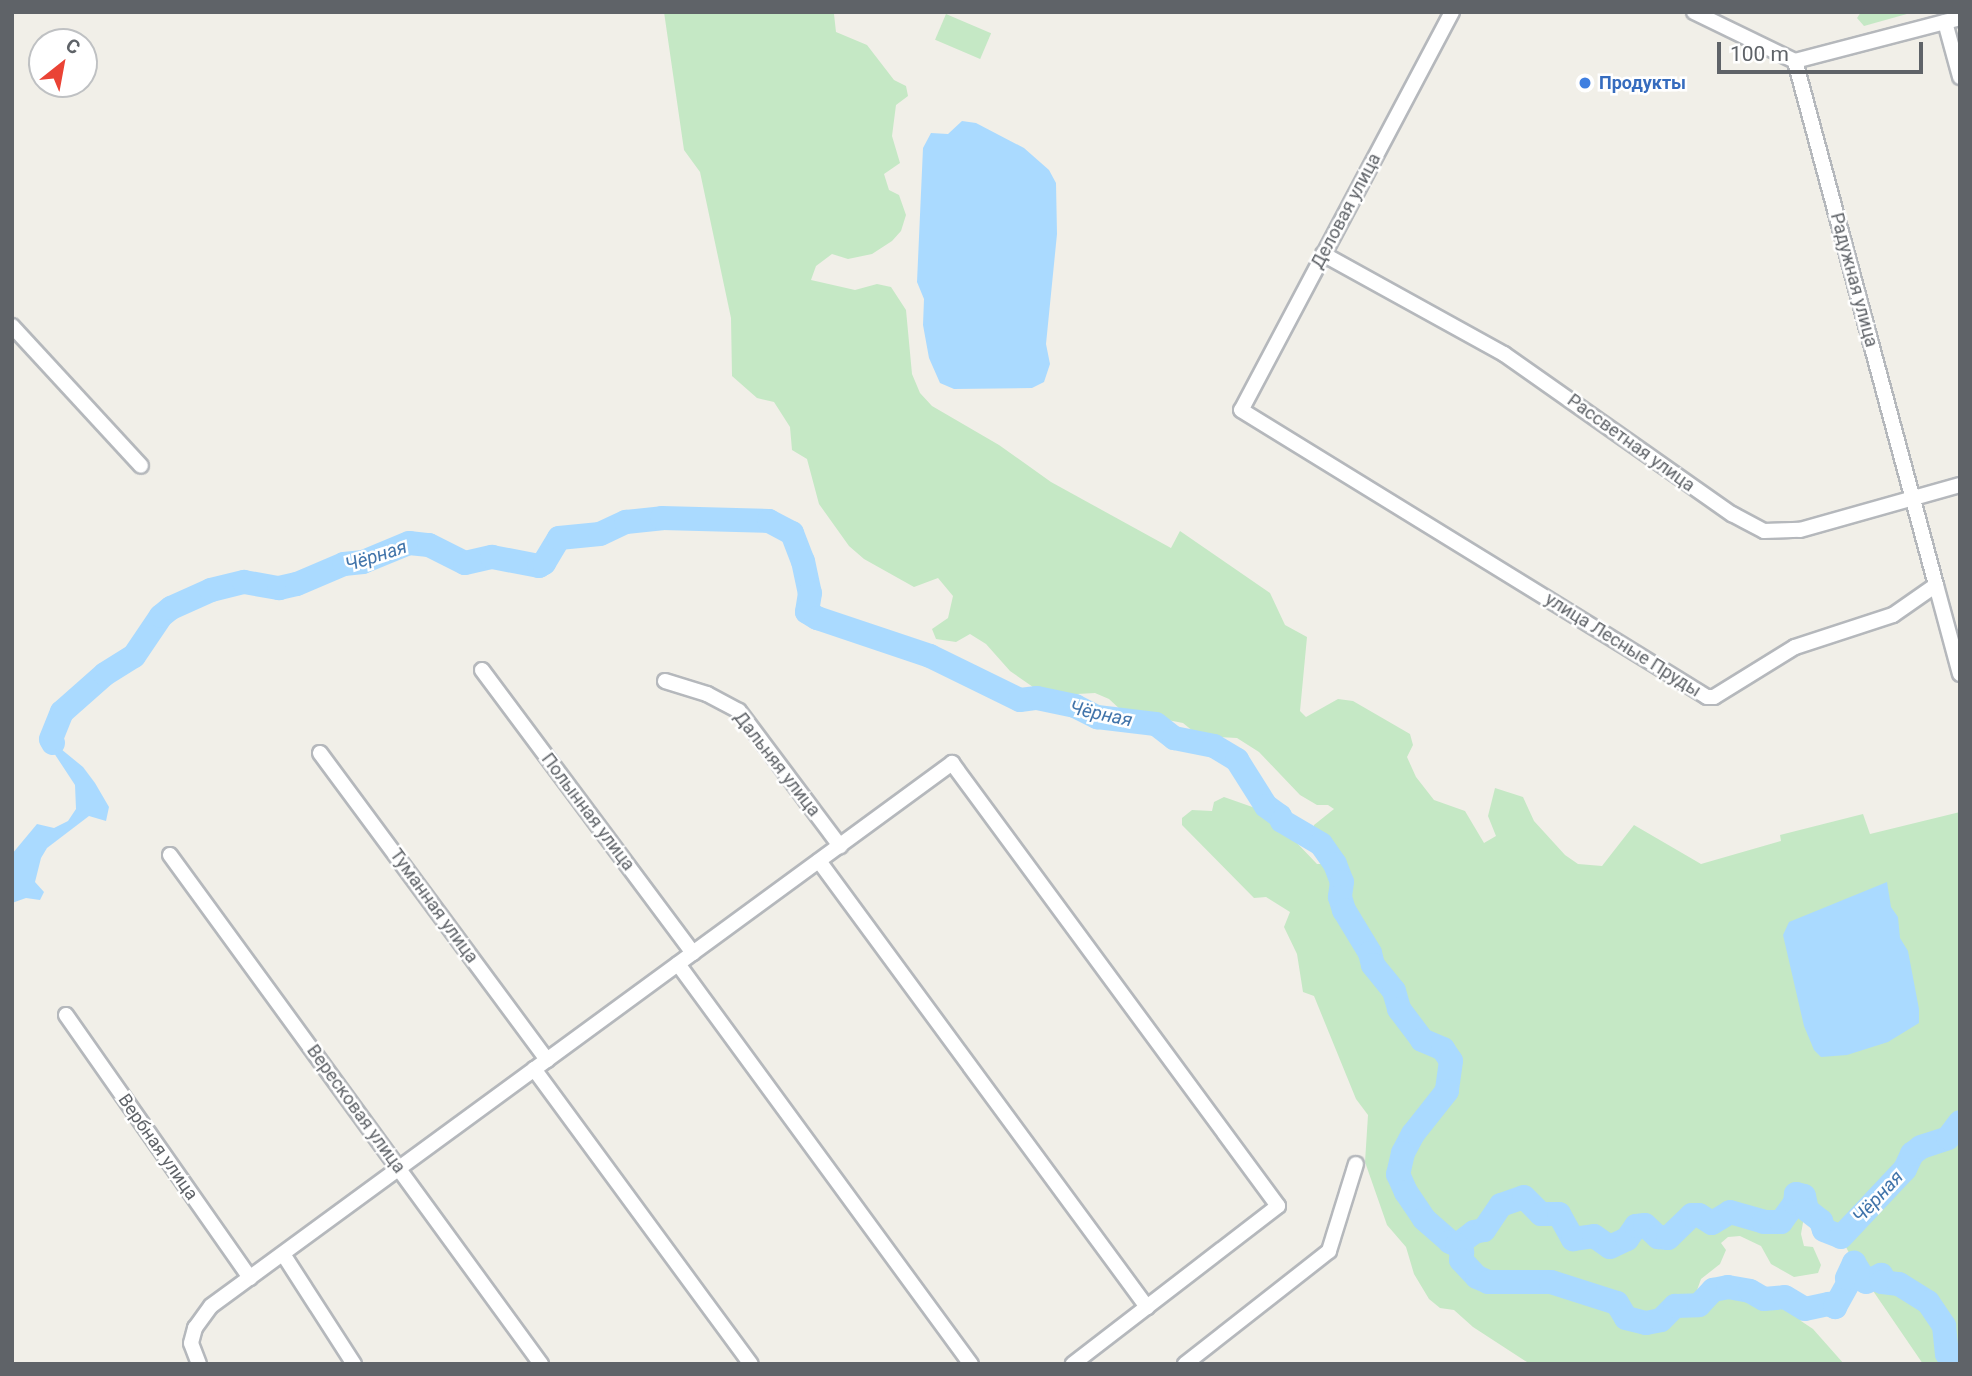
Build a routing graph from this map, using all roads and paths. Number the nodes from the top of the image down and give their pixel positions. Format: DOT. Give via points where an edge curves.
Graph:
graph roads {
  1 [pos="1452,12"];
  2 [pos="1694,12"];
  3 [pos="1960,18"];
  4 [pos="1945,22"];
  5 [pos="1795,61"];
  6 [pos="1960,77"];
  7 [pos="1323,254"];
  8 [pos="12,326"];
  9 [pos="1241,410"];
  10 [pos="141,466"];
  11 [pos="1960,485"];
  12 [pos="1913,498"];
  13 [pos="1936,586"];
  14 [pos="1955,640"];
  15 [pos="482,670"];
  16 [pos="1960,674"];
  17 [pos="665,681"];
  18 [pos="320,753"];
  19 [pos="840,846"];
  20 [pos="170,855"];
  21 [pos="819,861"];
  22 [pos="693,953"];
  23 [pos="678,964"];
  24 [pos="66,1015"];
  25 [pos="547,1060"];
  26 [pos="534,1069"];
  27 [pos="1356,1164"];
  28 [pos="399,1168"];
  29 [pos="283,1254"];
  30 [pos="250,1278"];
  31 [pos="1147,1307"];
  32 [pos="199,1364"];
  33 [pos="354,1364"];
  34 [pos="541,1364"];
  35 [pos="751,1364"];
  36 [pos="971,1364"];
  37 [pos="1073,1364"];
  38 [pos="1185,1364"];
  1 -- 7 [label="street, Деловая улица"];
  2 -- 5 [label="street"];
  3 -- 4 [label="street"];
  4 -- 5 [label="street"];
  4 -- 6 [label="street"];
  5 -- 12 [label="street, Радужная улица"];
  7 -- 9 [label="street, Деловая улица"];
  7 -- 12 [label="street, Рассветная улица" via="1504,354 1755,527 1800,530"];
  8 -- 10 [label="street"];
  9 -- 13 [label="street, улица Лесные Пруды" via="1707,697 1795,647 1893,615"];
  11 -- 12 [label="street, Рассветная улица"];
  12 -- 13 [label="street, Радужная улица"];
  13 -- 14 [label="street"];
  14 -- 16 [label="street"];
  15 -- 22 [label="street, Полынная улица"];
  17 -- 19 [label="street, Дальняя улица" via="739,710"];
  18 -- 25 [label="street, Туманная улица"];
  19 -- 21 [label="street"];
  19 -- 31 [label="street" via="952,763 1278,1206"];
  20 -- 28 [label="street, Вересковая улица"];
  21 -- 22 [label="street"];
  21 -- 31 [label="street"];
  22 -- 23 [label="street"];
  23 -- 25 [label="street"];
  23 -- 36 [label="street"];
  24 -- 30 [label="street, Вербная улица"];
  25 -- 26 [label="street"];
  26 -- 28 [label="street"];
  26 -- 35 [label="street"];
  27 -- 38 [label="street" via="1329,1251"];
  28 -- 29 [label="street"];
  28 -- 34 [label="street, Вересковая улица"];
  29 -- 30 [label="street"];
  29 -- 33 [label="street"];
  30 -- 32 [label="street" via="202,1316 191,1343"];
  31 -- 37 [label="street"];
}
